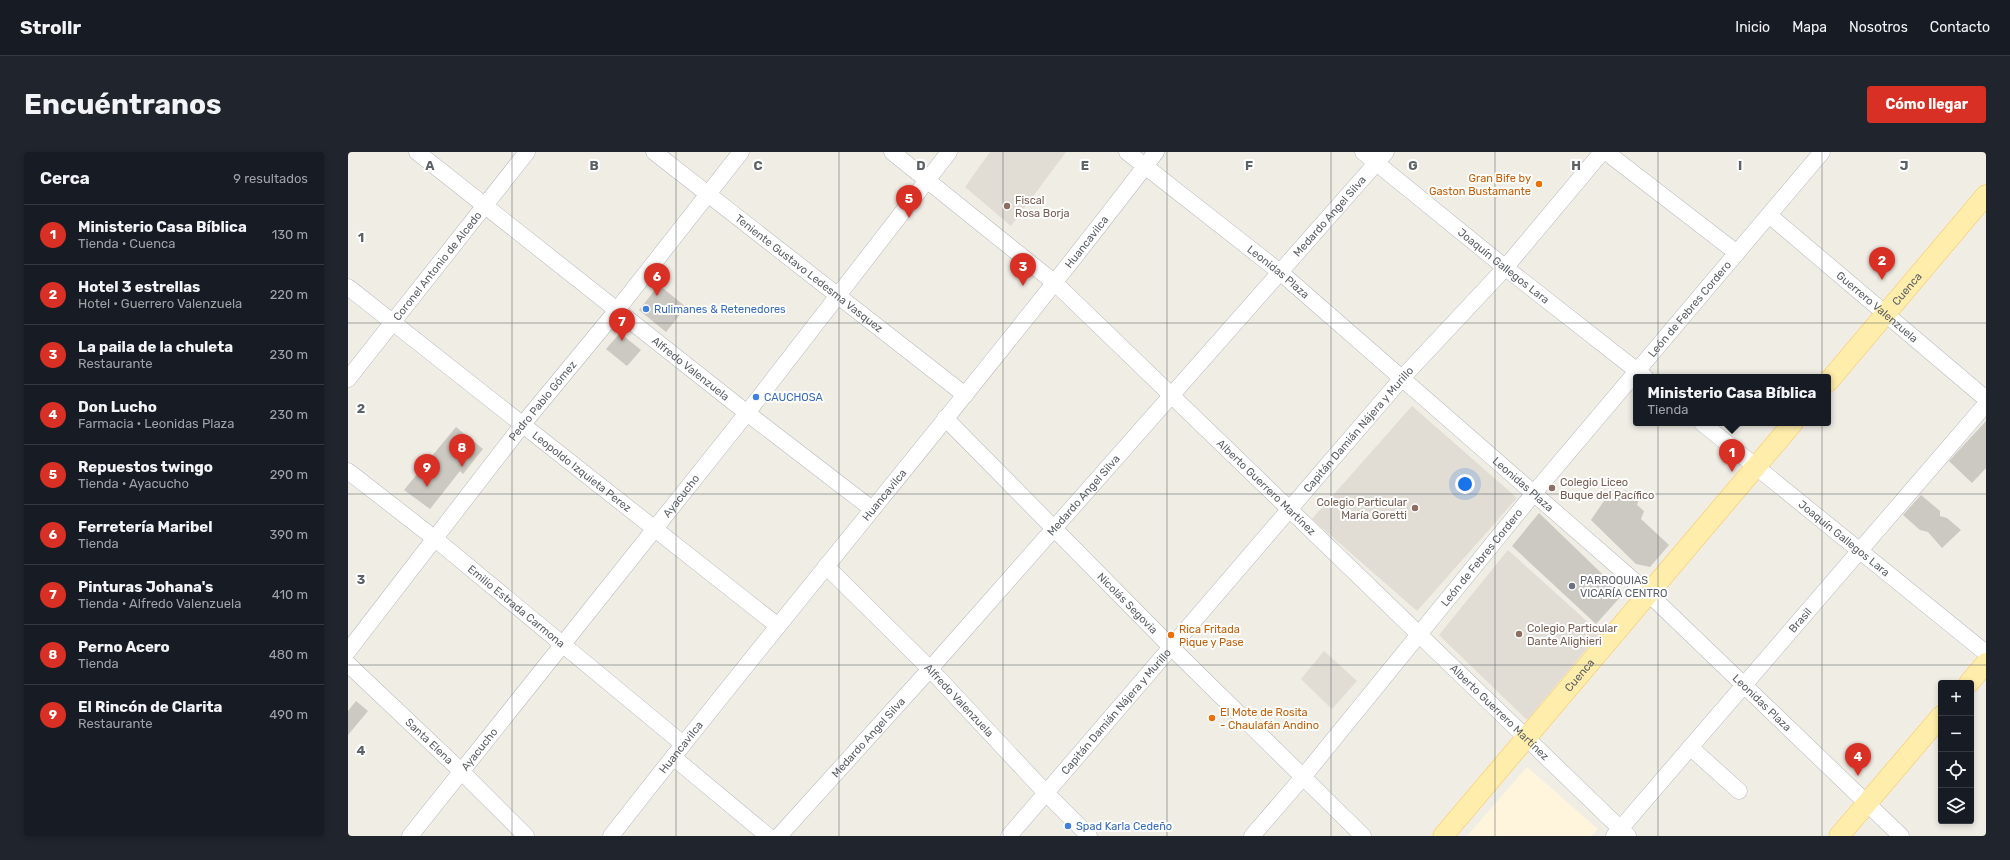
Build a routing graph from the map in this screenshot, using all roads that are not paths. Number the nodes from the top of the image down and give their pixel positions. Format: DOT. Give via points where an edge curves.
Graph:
graph roads {
  1 [pos="417,152"];
  2 [pos="527,152"];
  3 [pos="654,152"];
  4 [pos="741,152"];
  5 [pos="892,152"];
  6 [pos="949,152"];
  7 [pos="1127,152"];
  8 [pos="1156,152"];
  9 [pos="1363,152"];
  10 [pos="1602,152"];
  11 [pos="1606,152"];
  12 [pos="1822,152"];
  13 [pos="1381,157"];
  14 [pos="1146,166"];
  15 [pos="928,180"];
  16 [pos="707,195"];
  17 [pos="1986,195"];
  18 [pos="485,207"];
  19 [pos="1769,215"];
  20 [pos="1736,253"];
  21 [pos="1505,268"];
  22 [pos="1280,272"];
  23 [pos="1055,283"];
  24 [pos="348,287"];
  25 [pos="838,296"];
  26 [pos="617,310"];
  27 [pos="1886,315"];
  28 [pos="393,323"];
  29 [pos="1641,374"];
  30 [pos="1403,377"];
  31 [pos="348,379"];
  32 [pos="1831,379"];
  33 [pos="1633,383"];
  34 [pos="1172,394"];
  35 [pos="965,395"];
  36 [pos="1986,399"];
  37 [pos="1986,404"];
  38 [pos="747,413"];
  39 [pos="945,418"];
  40 [pos="523,424"];
  41 [pos="1706,426"];
  42 [pos="1790,426"];
  43 [pos="1756,466"];
  44 [pos="348,471"];
  45 [pos="1534,493"];
  46 [pos="872,509"];
  47 [pos="1290,510"];
  48 [pos="1054,528"];
  49 [pos="654,529"];
  50 [pos="434,538"];
  51 [pos="1858,551"];
  52 [pos="826,566"];
  53 [pos="1648,593"];
  54 [pos="778,626"];
  55 [pos="1419,633"];
  56 [pos="562,644"];
  57 [pos="1171,647"];
  58 [pos="348,651"];
  59 [pos="1986,653"];
  60 [pos="1986,663"];
  61 [pos="348,664"];
  62 [pos="930,669"];
  63 [pos="1972,680"];
  64 [pos="1744,684"];
  65 [pos="1938,720"];
  66 [pos="1526,738"];
  67 [pos="682,744"];
  68 [pos="1690,747"];
  69 [pos="672,757"];
  70 [pos="462,772"];
  71 [pos="1303,777"];
  72 [pos="1739,791"];
  73 [pos="1046,793"];
  74 [pos="1867,803"];
  75 [pos="1620,834"];
  76 [pos="410,836"];
  77 [pos="526,836"];
  78 [pos="611,836"];
  79 [pos="768,836"];
  80 [pos="779,836"];
  81 [pos="1008,836"];
  82 [pos="1089,836"];
  83 [pos="1252,836"];
  84 [pos="1362,836"];
  85 [pos="1443,836"];
  86 [pos="1839,836"];
  87 [pos="1901,836"];
  1 -- 18 [label="street, Alfredo Valenzuela"];
  2 -- 18 [label="street, Coronel Antonio de Alcedo"];
  3 -- 16 [label="street, Teniente Gustavo Ledesma Vasquez"];
  4 -- 16 [label="street, Pedro Pablo Gómez"];
  5 -- 15 [label="street, Alberto Guerrero Martínez"];
  6 -- 15 [label="street, Ayacucho"];
  7 -- 14 [label="street, Leonidas Plaza"];
  8 -- 14 [label="street, Huancavilca"];
  9 -- 13 [label="street, Joaquín Gallegos Lara"];
  10 -- 21 [label="street, Capitán Damián Nájera y Murillo"];
  11 -- 20 [label="street"];
  12 -- 19 [label="street, León de Febres Cordero"];
  13 -- 21 [label="street, Joaquín Gallegos Lara"];
  13 -- 22 [label="street, Medardo Angel Silva"];
  14 -- 22 [label="street, Leonidas Plaza"];
  14 -- 23 [label="street, Huancavilca"];
  15 -- 23 [label="street, Alberto Guerrero Martínez"];
  15 -- 25 [label="street, Ayacucho"];
  16 -- 25 [label="street, Teniente Gustavo Ledesma Vasquez"];
  16 -- 26 [label="street, Pedro Pablo Gómez"];
  17 -- 27 [label="main road, Cuenca"];
  18 -- 26 [label="street, Alfredo Valenzuela"];
  18 -- 28 [label="street, Coronel Antonio de Alcedo"];
  19 -- 20 [label="street, León de Febres Cordero"];
  19 -- 27 [label="street, Guerrero Valenzuela"];
  20 -- 29 [label="street, León de Febres Cordero"];
  21 -- 29 [label="street, Joaquín Gallegos Lara"];
  21 -- 30 [label="street, Capitán Damián Nájera y Murillo"];
  22 -- 30 [label="street, Leonidas Plaza"];
  22 -- 34 [label="street, Medardo Angel Silva"];
  23 -- 34 [label="street, Alberto Guerrero Martínez"];
  23 -- 35 [label="street, Huancavilca"];
  24 -- 28 [label="street, Leopoldo Izquieta Perez"];
  25 -- 35 [label="street, Teniente Gustavo Ledesma Vasquez"];
  25 -- 38 [label="street, Ayacucho"];
  26 -- 38 [label="street, Alfredo Valenzuela"];
  26 -- 40 [label="street, Pedro Pablo Gómez"];
  27 -- 32 [label="main road, Cuenca"];
  27 -- 36 [label="street, Guerrero Valenzuela"];
  28 -- 31 [label="street, Coronel Antonio de Alcedo"];
  28 -- 40 [label="street, Leopoldo Izquieta Perez"];
  30 -- 45 [label="street, Leonidas Plaza"];
  30 -- 47 [label="street, Capitán Damián Nájera y Murillo"];
  33 -- 45 [label="street, León de Febres Cordero"];
  34 -- 47 [label="street, Alberto Guerrero Martínez"];
  34 -- 48 [label="street, Medardo Angel Silva"];
  35 -- 39 [label="street, Huancavilca"];
  37 -- 51 [label="street, Brasil"];
  38 -- 46 [label="street, Alfredo Valenzuela"];
  38 -- 49 [label="street, Ayacucho"];
  39 -- 46 [label="street, Huancavilca"];
  39 -- 48 [label="street, Nicolás Segovia"];
  40 -- 49 [label="street, Leopoldo Izquieta Perez"];
  40 -- 50 [label="street, Pedro Pablo Gómez"];
  41 -- 43 [label="street, Joaquín Gallegos Lara"];
  42 -- 43 [label="main road, Cuenca"];
  43 -- 51 [label="street, Joaquín Gallegos Lara"];
  43 -- 53 [label="main road, Cuenca"];
  44 -- 50 [label="street, Emilio Estrada Carmona"];
  45 -- 53 [label="street, Leonidas Plaza"];
  45 -- 55 [label="street, León de Febres Cordero"];
  46 -- 52 [label="street, Huancavilca"];
  47 -- 55 [label="street, Alberto Guerrero Martínez"];
  47 -- 57 [label="street, Capitán Damián Nájera y Murillo"];
  48 -- 57 [label="street, Nicolás Segovia"];
  48 -- 62 [label="street, Medardo Angel Silva"];
  49 -- 54 [label="street, Leopoldo Izquieta Perez"];
  49 -- 56 [label="street, Ayacucho"];
  50 -- 56 [label="street, Emilio Estrada Carmona"];
  50 -- 58 [label="street, Pedro Pablo Gómez"];
  51 -- 59 [label="street, Joaquín Gallegos Lara"];
  51 -- 64 [label="street, Brasil"];
  52 -- 54 [label="street, Huancavilca"];
  52 -- 62 [label="street, Alfredo Valenzuela"];
  53 -- 64 [label="street, Leonidas Plaza"];
  53 -- 66 [label="main road, Cuenca"];
  54 -- 67 [label="street, Huancavilca"];
  55 -- 66 [label="street, Alberto Guerrero Martínez"];
  55 -- 71 [label="street, León de Febres Cordero"];
  56 -- 67 [label="street, Emilio Estrada Carmona"];
  56 -- 70 [label="street, Ayacucho"];
  57 -- 71 [label="street, Nicolás Segovia"];
  57 -- 73 [label="street, Capitán Damián Nájera y Murillo"];
  60 -- 63 [label="main road"];
  61 -- 70 [label="street, Santa Elena"];
  62 -- 73 [label="street, Alfredo Valenzuela"];
  62 -- 80 [label="street, Medardo Angel Silva"];
  64 -- 68 [label="street, Brasil"];
  64 -- 74 [label="street, Leonidas Plaza"];
  65 -- 74 [label="main road"];
  66 -- 75 [label="street, Alberto Guerrero Martínez"];
  66 -- 85 [label="main road, Cuenca"];
  67 -- 69 [label="street, Huancavilca"];
  68 -- 72 [label="street"];
  68 -- 75 [label="street, Brasil"];
  69 -- 78 [label="street, Huancavilca"];
  69 -- 79 [label="street"];
  70 -- 76 [label="street, Ayacucho"];
  70 -- 77 [label="street, Santa Elena"];
  71 -- 83 [label="street, León de Febres Cordero"];
  71 -- 84 [label="street, Nicolás Segovia"];
  73 -- 81 [label="street, Capitán Damián Nájera y Murillo"];
  73 -- 82 [label="street, Alfredo Valenzuela"];
  74 -- 86 [label="main road"];
  74 -- 87 [label="street, Leonidas Plaza"];
}
